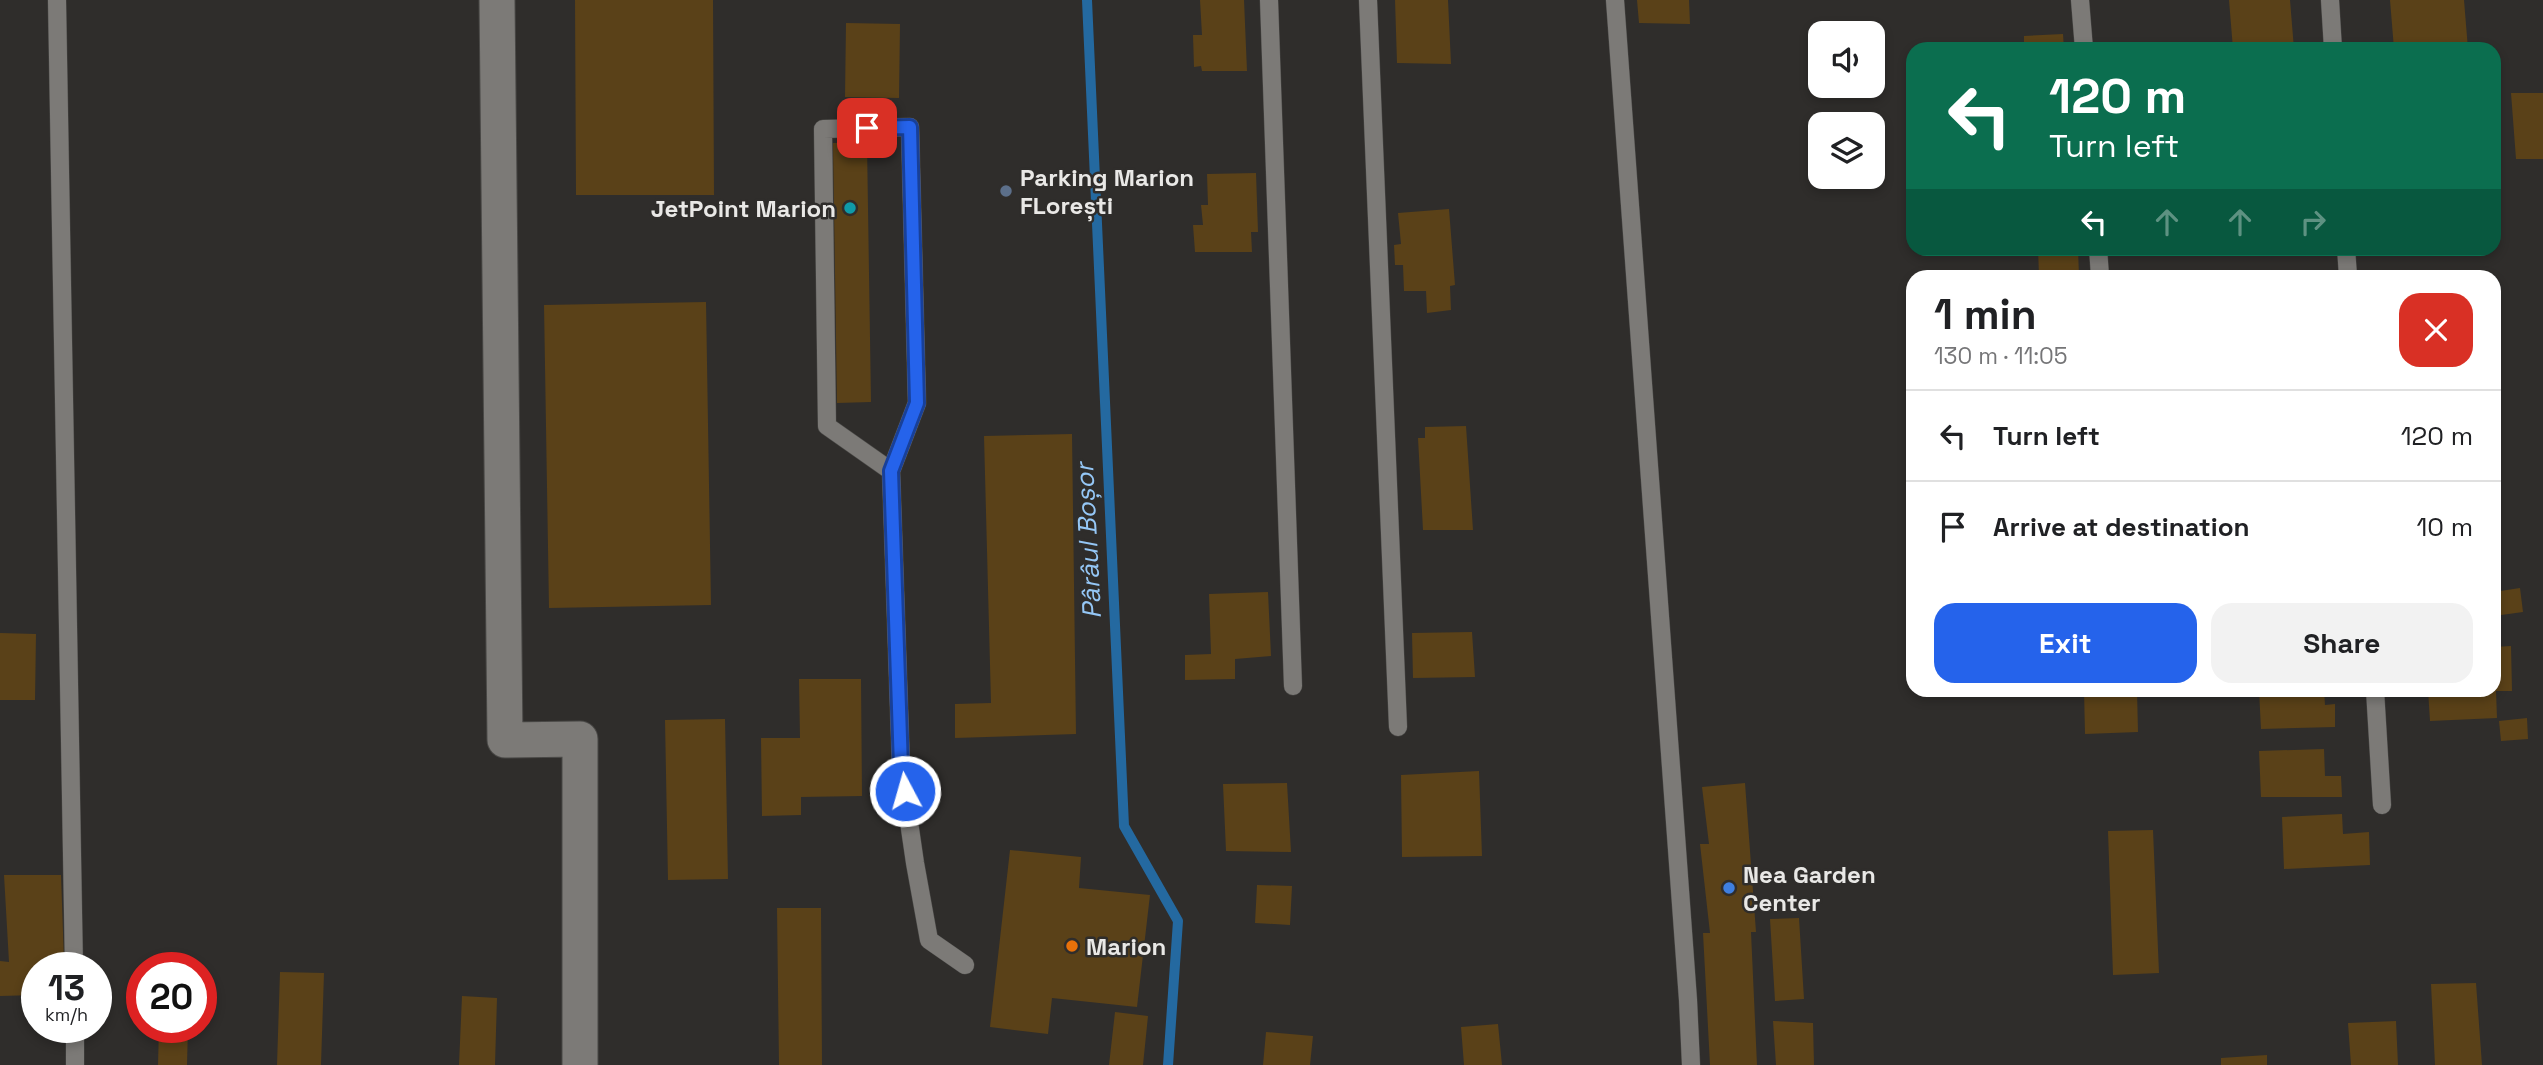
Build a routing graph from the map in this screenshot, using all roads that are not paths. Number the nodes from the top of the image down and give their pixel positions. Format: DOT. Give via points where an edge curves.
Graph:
graph roads {
  1 [pos="57,0"];
  2 [pos="497,0"];
  3 [pos="1269,0"];
  4 [pos="1367,0"];
  5 [pos="1615,0"];
  6 [pos="2080,0"];
  7 [pos="2330,0"];
  8 [pos="2083,42"];
  9 [pos="2333,42"];
  10 [pos="891,471"];
  11 [pos="1293,686"];
  12 [pos="2375,697"];
  13 [pos="1398,727"];
  14 [pos="2382,805"];
  15 [pos="74,952"];
  16 [pos="965,965"];
  17 [pos="75,1043"];
  18 [pos="75,1065"];
  19 [pos="580,1065"];
  20 [pos="1691,1065"];
  1 -- 15 [label="lane"];
  2 -- 19 [label="street" via="505,740 580,739"];
  3 -- 11 [label="lane"];
  4 -- 13 [label="lane"];
  5 -- 20 [label="lane"];
  6 -- 8 [label="lane"];
  7 -- 9 [label="lane"];
  10 -- 10 [label="lane" via="917,403 910,127 823,129 827,426"];
  10 -- 16 [label="lane" via="901,767 915,863 929,940"];
  12 -- 14 [label="lane"];
  17 -- 18 [label="lane"];
}
